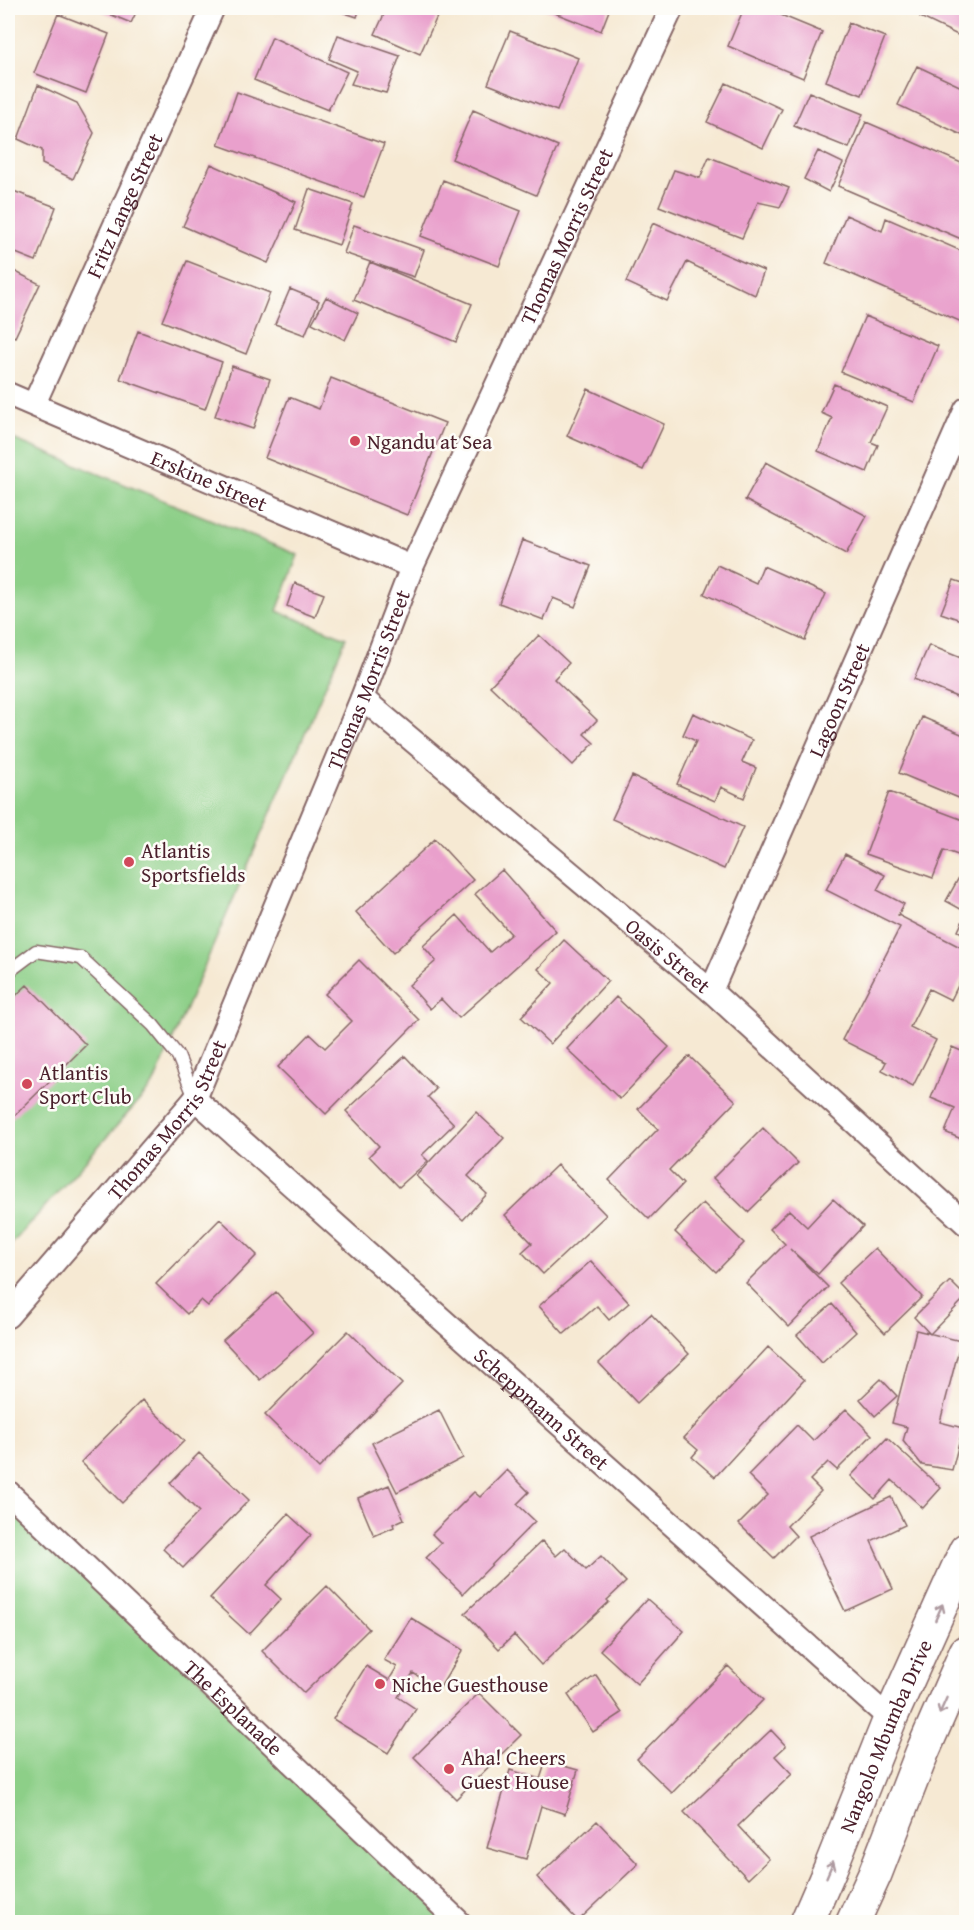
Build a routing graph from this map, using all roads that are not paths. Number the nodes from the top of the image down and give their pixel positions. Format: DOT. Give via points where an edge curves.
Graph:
graph roads {
  1 [pos="213,8"];
  2 [pos="672,8"];
  3 [pos="8,394"];
  4 [pos="34,404"];
  5 [pos="966,409"];
  6 [pos="412,567"];
  7 [pos="362,698"];
  8 [pos="8,972"];
  9 [pos="711,991"];
  10 [pos="195,1099"];
  11 [pos="966,1224"];
  12 [pos="8,1316"];
  13 [pos="8,1492"];
  14 [pos="966,1550"];
  15 [pos="966,1652"];
  16 [pos="890,1719"];
  17 [pos="459,1923"];
  18 [pos="807,1923"];
  19 [pos="853,1923"];
  1 -- 4 [label="street, Fritz Lange Street"];
  2 -- 6 [label="street, Thomas Morris Street"];
  3 -- 4 [label="street, Erskine Street"];
  4 -- 6 [label="street, Erskine Street"];
  5 -- 9 [label="street, Lagoon Street"];
  6 -- 7 [label="street, Thomas Morris Street"];
  7 -- 9 [label="street, Oasis Street"];
  7 -- 10 [label="street, Thomas Morris Street"];
  8 -- 10 [label="lane" via="36,951 81,958 153,1025 177,1056"];
  9 -- 11 [label="street, Oasis Street"];
  10 -- 12 [label="street, Thomas Morris Street"];
  10 -- 16 [label="street, Scheppmann Street"];
  13 -- 17 [label="street, The Esplanade"];
  16 -- 14 [label="street, Nangolo Mbumba Drive, one-way"];
  15 -- 19 [label="street, Nangolo Mbumba Drive, one-way"];
  18 -- 16 [label="street, Nangolo Mbumba Drive, one-way"];
}
